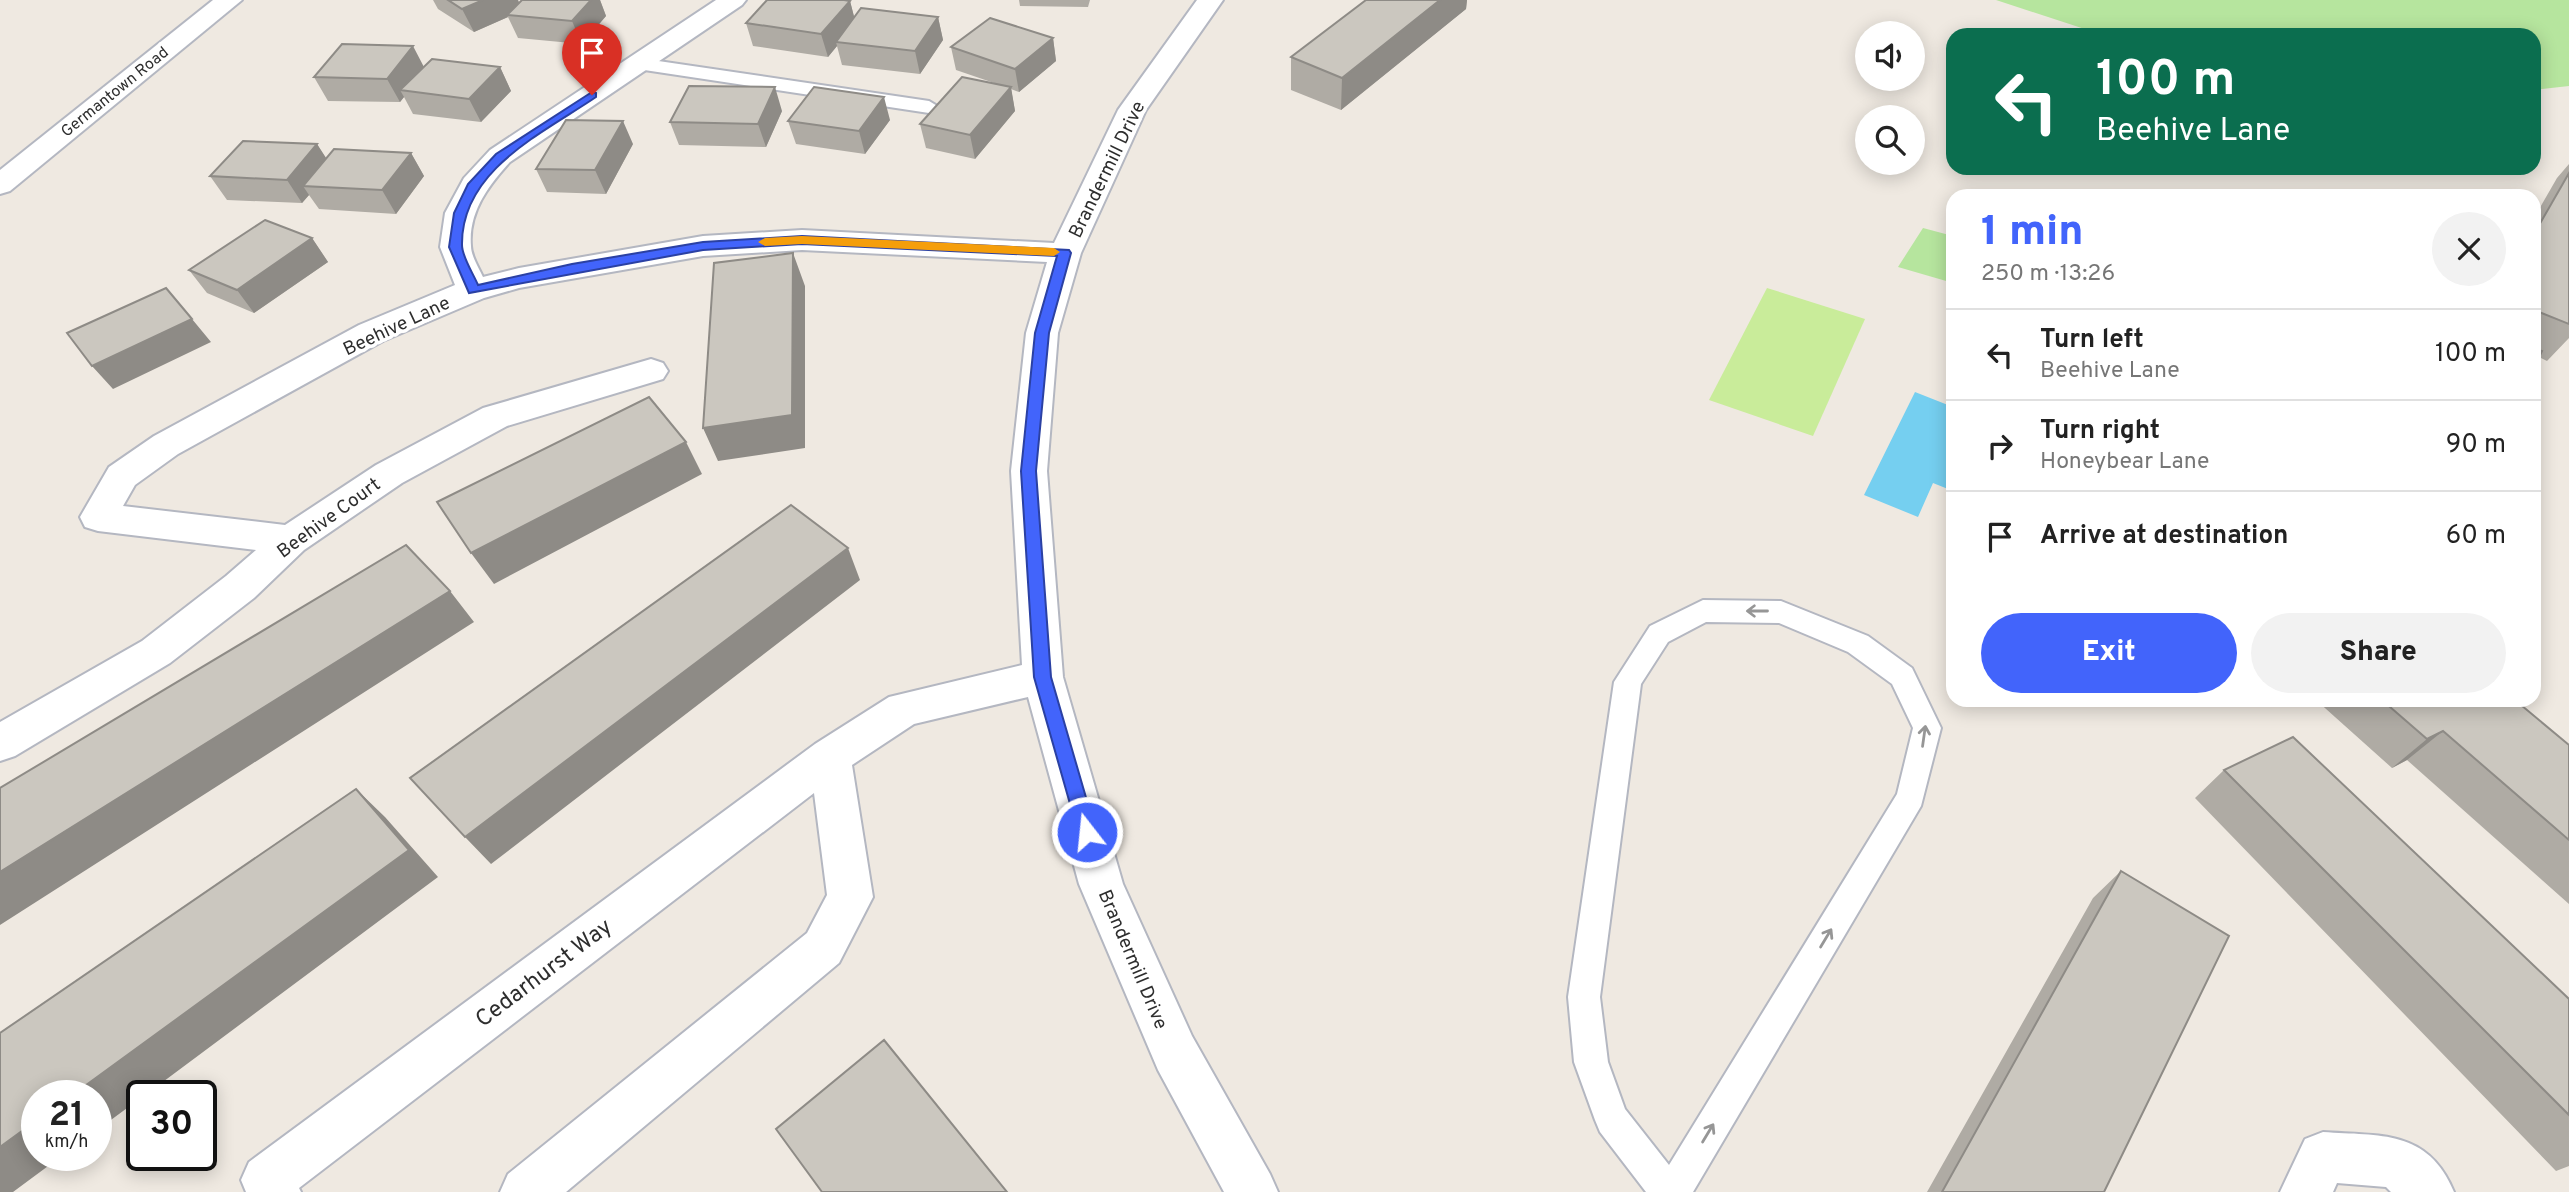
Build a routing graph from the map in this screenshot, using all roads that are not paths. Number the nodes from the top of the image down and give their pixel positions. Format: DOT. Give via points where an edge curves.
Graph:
graph roads {
  1 [pos="229,0"];
  2 [pos="733,0"];
  3 [pos="1210,0"];
  4 [pos="638,64"];
  5 [pos="929,107"];
  6 [pos="0,185"];
  7 [pos="1065,253"];
  8 [pos="473,290"];
  9 [pos="651,371"];
  10 [pos="291,540"];
  11 [pos="1043,677"];
  12 [pos="0,743"];
  13 [pos="830,757"];
  14 [pos="275,1192"];
  15 [pos="526,1192"];
  16 [pos="1252,1192"];
  17 [pos="1668,1192"];
  18 [pos="1673,1192"];
  19 [pos="2306,1192"];
  20 [pos="2428,1192"];
  1 -- 6 [label="street, Germantown Road"];
  2 -- 4 [label="street"];
  3 -- 7 [label="street, Brandermill Drive" via="1132,110"];
  4 -- 5 [label="lane"];
  4 -- 8 [label="street" via="500,156 474,184 460,213 455,247"];
  7 -- 8 [label="street, Beehive Lane" via="802,240 703,246"];
  7 -- 11 [label="street, Brandermill Drive" via="1042,333 1029,471"];
  8 -- 10 [label="street, Beehive Lane" via="371,333 166,445 122,476 98,517"];
  9 -- 10 [label="street, Beehive Court" via="495,418 389,474"];
  10 -- 12 [label="street, Beehive Court" via="240,587 156,652"];
  11 -- 13 [label="street, Cedarhurst Way" via="903,709"];
  11 -- 16 [label="street, Brandermill Drive" via="1101,884 1175,1053"];
  13 -- 14 [label="street, Cedarhurst Way" via="267,1180"];
  13 -- 15 [label="street" via="850,897 823,948"];
  18 -- 17 [label="lane, one-way" via="1911,797 1927,728 1902,676 1858,644 1781,612 1703,611 1659,634 1628,682 1584,997 1591,1062 1612,1120"];
  19 -- 20 [label="street" via="2323,1157 2397,1162"];
}
